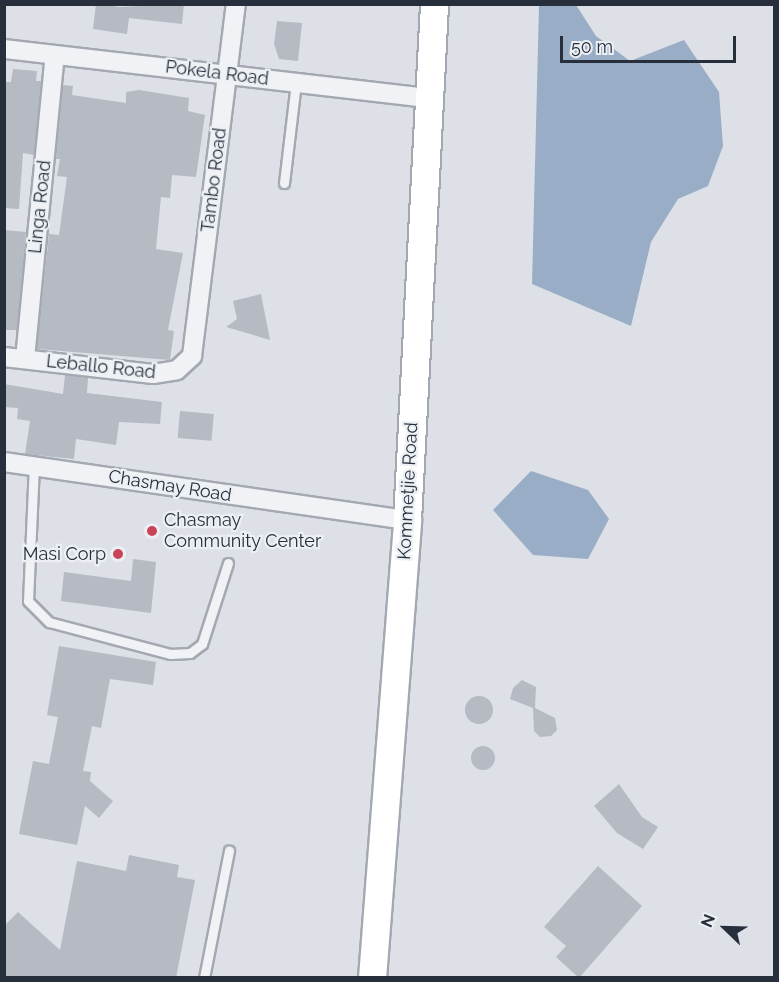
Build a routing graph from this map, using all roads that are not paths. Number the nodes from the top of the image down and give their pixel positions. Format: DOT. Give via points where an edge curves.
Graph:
graph roads {
  1 [pos="236,4"];
  2 [pos="434,4"];
  3 [pos="4,50"];
  4 [pos="55,55"];
  5 [pos="228,74"];
  6 [pos="296,82"];
  7 [pos="429,98"];
  8 [pos="284,183"];
  9 [pos="192,356"];
  10 [pos="4,357"];
  11 [pos="25,359"];
  12 [pos="4,462"];
  13 [pos="34,464"];
  14 [pos="407,520"];
  15 [pos="228,563"];
  16 [pos="229,850"];
  17 [pos="204,978"];
  18 [pos="372,978"];
  1 -- 5 [label="street, Tambo Road"];
  2 -- 7 [label="main road, Kommetjie Road"];
  3 -- 4 [label="street, Pokela Road"];
  4 -- 5 [label="street, Pokela Road"];
  4 -- 11 [label="street, Linga Road"];
  5 -- 6 [label="street, Pokela Road"];
  5 -- 9 [label="street, Tambo Road"];
  6 -- 7 [label="street, Pokela Road"];
  6 -- 8 [label="lane"];
  7 -- 14 [label="main road, Kommetjie Road"];
  9 -- 11 [label="street, Leballo Road" via="177,370 153,375"];
  10 -- 11 [label="street, Leballo Road"];
  12 -- 13 [label="street, Chasmay Road"];
  13 -- 14 [label="street, Chasmay Road"];
  13 -- 15 [label="lane" via="28,601 49,621 170,654 190,653 202,644"];
  14 -- 18 [label="main road, Kommetjie Road"];
  16 -- 17 [label="lane"];
}
